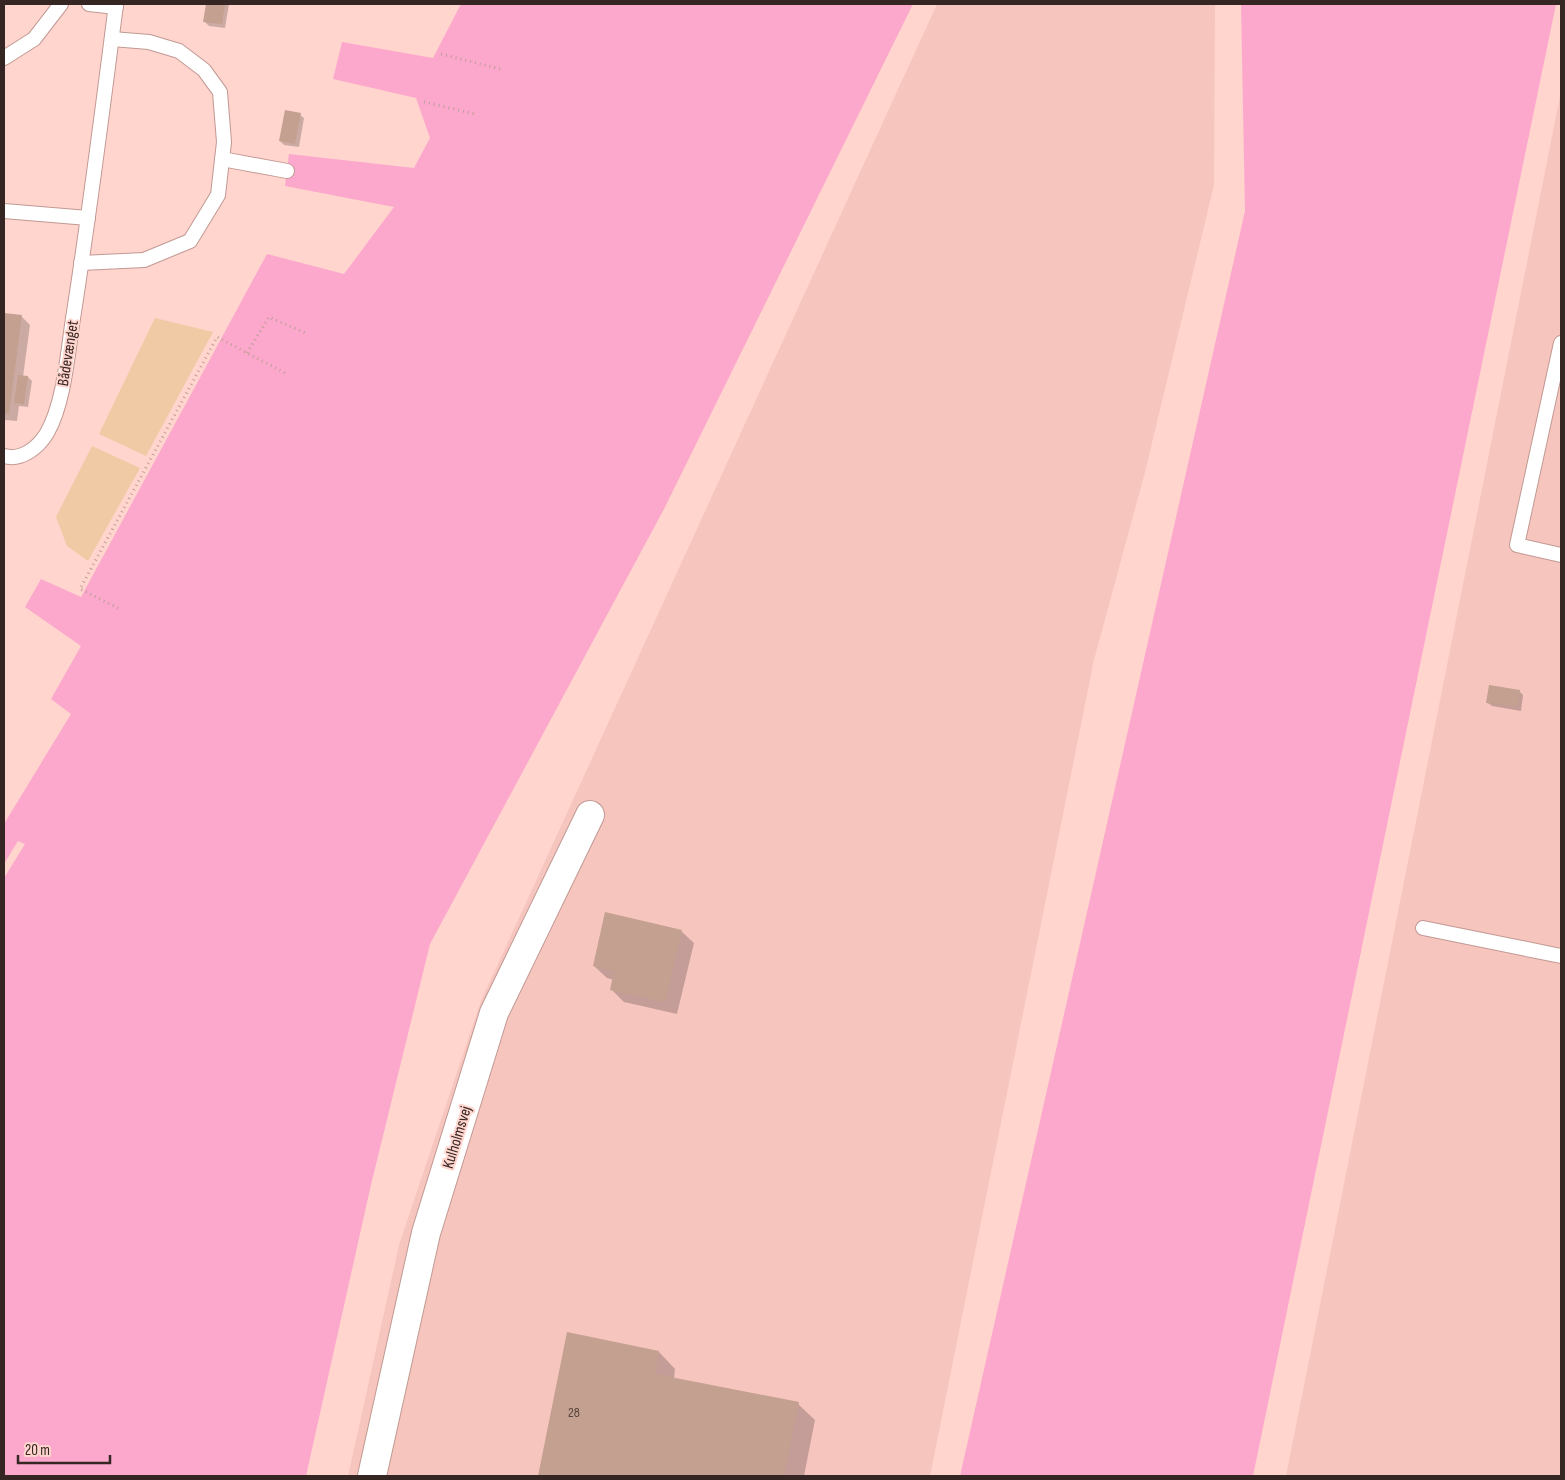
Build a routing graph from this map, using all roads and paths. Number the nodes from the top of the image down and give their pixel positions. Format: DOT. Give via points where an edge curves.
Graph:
graph roads {
  1 [pos="61,4"];
  2 [pos="89,4"];
  3 [pos="116,5"];
  4 [pos="112,39"];
  5 [pos="442,54"];
  6 [pos="4,58"];
  7 [pos="500,69"];
  8 [pos="424,102"];
  9 [pos="476,114"];
  10 [pos="222,159"];
  11 [pos="287,171"];
  12 [pos="4,211"];
  13 [pos="88,218"];
  14 [pos="81,263"];
  15 [pos="308,334"];
  16 [pos="1561,343"];
  17 [pos="247,352"];
  18 [pos="285,372"];
  19 [pos="4,456"];
  20 [pos="1561,555"];
  21 [pos="118,608"];
  22 [pos="590,815"];
  23 [pos="1423,928"];
  24 [pos="1561,956"];
  25 [pos="372,1476"];
  1 -- 6 [label="lane" via="34,39"];
  2 -- 3 [label="lane"];
  3 -- 4 [label="lane, Bådevænget"];
  4 -- 10 [label="lane" via="148,42 179,50 204,70 220,92 224,142"];
  4 -- 13 [label="lane, Bådevænget"];
  5 -- 7 [label="path"];
  8 -- 9 [label="path"];
  10 -- 11 [label="lane"];
  10 -- 14 [label="lane" via="218,195 190,241 144,260"];
  12 -- 13 [label="lane"];
  13 -- 14 [label="lane, Bådevænget"];
  14 -- 19 [label="lane, Bådevænget" via="60,402 47,433 31,452 11,458"];
  15 -- 17 [label="path" via="269,316"];
  16 -- 20 [label="lane" via="1517,545"];
  17 -- 18 [label="path"];
  17 -- 21 [label="path" via="217,337 80,589"];
  22 -- 25 [label="street, Kulholmsvej" via="494,1013 426,1233"];
  23 -- 24 [label="lane"];
}
